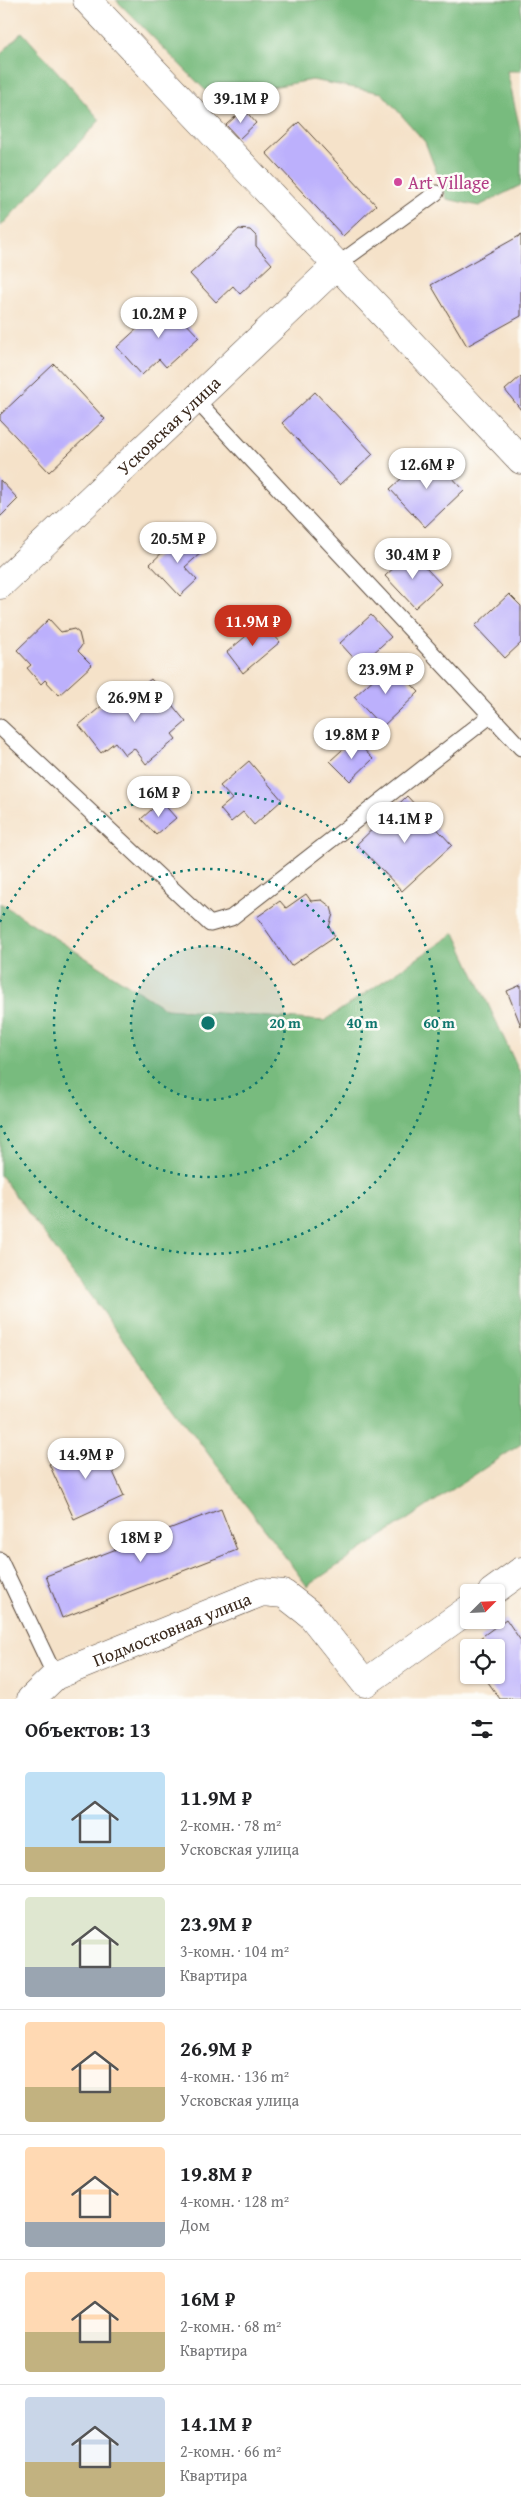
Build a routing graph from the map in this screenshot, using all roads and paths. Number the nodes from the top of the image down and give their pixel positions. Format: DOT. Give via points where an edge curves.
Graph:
graph roads {
  1 [pos="87,0"];
  2 [pos="436,193"];
  3 [pos="337,265"];
  4 [pos="196,399"];
  5 [pos="521,460"];
  6 [pos="0,585"];
  7 [pos="490,716"];
  8 [pos="0,727"];
  9 [pos="521,748"];
  10 [pos="0,1560"];
  11 [pos="521,1572"];
  12 [pos="504,1584"];
  13 [pos="460,1617"];
  14 [pos="54,1676"];
  15 [pos="371,1691"];
  16 [pos="31,1699"];
  1 -- 3 [label="street"];
  2 -- 3 [label="lane"];
  3 -- 4 [label="street, Усковская улица"];
  3 -- 5 [label="street"];
  4 -- 6 [label="street, Усковская улица"];
  4 -- 7 [label="lane"];
  7 -- 8 [label="lane" via="231,918 210,924"];
  7 -- 9 [label="lane"];
  10 -- 14 [label="lane"];
  11 -- 12 [label="street"];
  13 -- 15 [label="street, Подмосковная улица"];
  14 -- 15 [label="street, Подмосковная улица" via="262,1592 284,1594 311,1615"];
  14 -- 16 [label="street, Подмосковная улица"];
}
